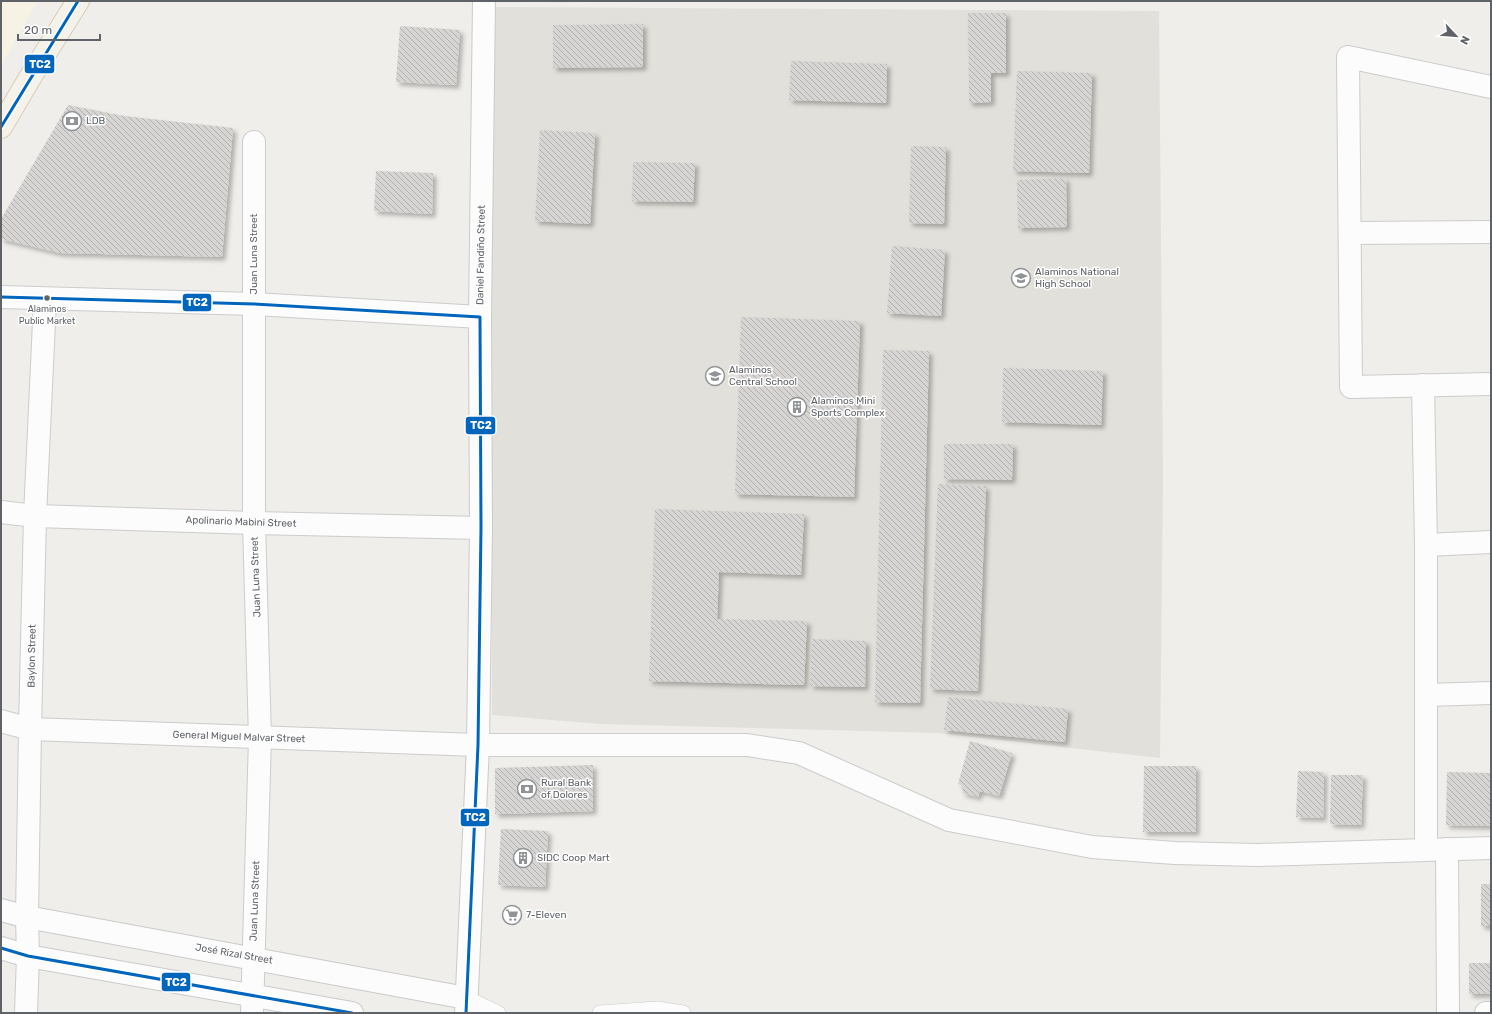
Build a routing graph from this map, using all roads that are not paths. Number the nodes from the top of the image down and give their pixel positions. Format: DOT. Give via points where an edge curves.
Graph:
graph roads {
  1 [pos="78,1"];
  2 [pos="484,1"];
  3 [pos="1491,86"];
  4 [pos="1,127"];
  5 [pos="254,142"];
  6 [pos="1491,232"];
  7 [pos="1350,233"];
  8 [pos="1,297"];
  9 [pos="45,300"];
  10 [pos="254,304"];
  11 [pos="480,317"];
  12 [pos="1491,384"];
  13 [pos="1423,385"];
  14 [pos="1,512"];
  15 [pos="35,516"];
  16 [pos="254,523"];
  17 [pos="481,528"];
  18 [pos="1491,542"];
  19 [pos="1426,545"];
  20 [pos="1491,693"];
  21 [pos="1426,695"];
  22 [pos="1,721"];
  23 [pos="30,729"];
  24 [pos="260,738"];
  25 [pos="478,746"];
  26 [pos="1491,848"];
  27 [pos="1426,849"];
  28 [pos="1447,849"];
  29 [pos="1,910"];
  30 [pos="27,917"];
  31 [pos="1,948"];
  32 [pos="28,956"];
  33 [pos="253,958"];
  34 [pos="252,1004"];
  35 [pos="466,1005"];
  36 [pos="26,1013"];
  37 [pos="352,1013"];
  38 [pos="498,1013"];
  39 [pos="600,1013"];
  40 [pos="683,1013"];
  41 [pos="1448,1013"];
  42 [pos="1486,1013"];
  43 [pos="1491,1013"];
  1 -- 4 [label="main road"];
  2 -- 11 [label="street, Daniel Fandiño Street"];
  3 -- 7 [label="street" via="1348,57"];
  5 -- 10 [label="street, Juan Luna Street"];
  6 -- 7 [label="street"];
  7 -- 13 [label="street" via="1351,387"];
  8 -- 9 [label="street"];
  9 -- 10 [label="street"];
  9 -- 15 [label="street, Baylon Street"];
  10 -- 11 [label="street"];
  10 -- 16 [label="street, Juan Luna Street"];
  11 -- 17 [label="street, Daniel Fandiño Street"];
  12 -- 13 [label="street"];
  13 -- 19 [label="street"];
  14 -- 15 [label="street, Apolinario Mabini Street"];
  15 -- 16 [label="street, Apolinario Mabini Street"];
  15 -- 23 [label="street, Baylon Street"];
  16 -- 17 [label="street, Apolinario Mabini Street"];
  16 -- 24 [label="street, Juan Luna Street"];
  17 -- 25 [label="street, Daniel Fandiño Street"];
  18 -- 19 [label="street"];
  19 -- 21 [label="street"];
  20 -- 21 [label="street"];
  21 -- 27 [label="street"];
  22 -- 23 [label="street, General Miguel Malvar Street"];
  23 -- 24 [label="street, General Miguel Malvar Street"];
  23 -- 30 [label="street, Baylon Street"];
  24 -- 25 [label="street, General Miguel Malvar Street"];
  24 -- 33 [label="street, Juan Luna Street"];
  25 -- 27 [label="street, General Miguel Malvar Street" via="746,745 799,753 949,820 1092,846 1175,853 1258,855"];
  25 -- 35 [label="street, Daniel Fandiño Street"];
  26 -- 28 [label="street, General Miguel Malvar Street"];
  27 -- 28 [label="street, General Miguel Malvar Street"];
  28 -- 41 [label="street"];
  29 -- 30 [label="street, José Rizal Street"];
  30 -- 32 [label="street, Baylon Street"];
  30 -- 33 [label="street, José Rizal Street"];
  31 -- 32 [label="street"];
  32 -- 34 [label="street"];
  32 -- 36 [label="street, Baylon Street"];
  33 -- 34 [label="street, Juan Luna Street"];
  33 -- 35 [label="street, José Rizal Street"];
  34 -- 37 [label="street"];
  35 -- 38 [label="lane"];
  39 -- 40 [label="lane" via="657,1009"];
  42 -- 43 [label="street"];
}
